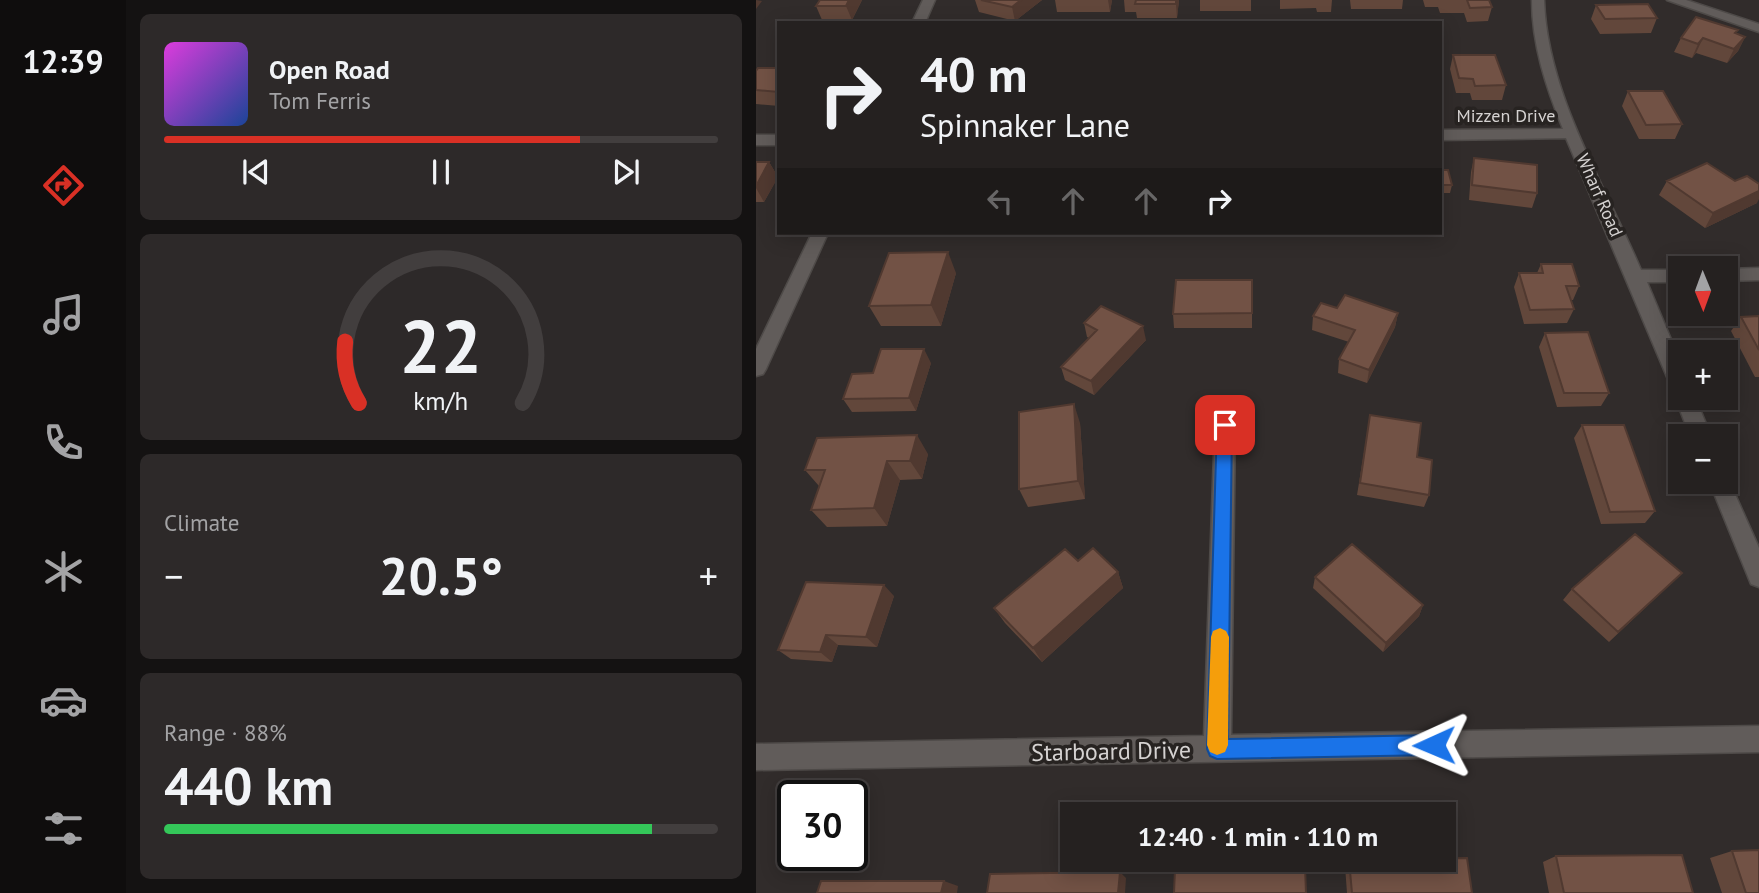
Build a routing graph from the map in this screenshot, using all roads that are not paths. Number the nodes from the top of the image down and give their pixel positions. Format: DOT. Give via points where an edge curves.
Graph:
graph roads {
  1 [pos="929,0"];
  2 [pos="1538,0"];
  3 [pos="1672,0"];
  4 [pos="919,21"];
  5 [pos="1759,28"];
  6 [pos="1573,134"];
  7 [pos="1442,135"];
  8 [pos="756,140"];
  9 [pos="777,140"];
  10 [pos="819,235"];
  11 [pos="1759,274"];
  12 [pos="1738,275"];
  13 [pos="1636,276"];
  14 [pos="1668,276"];
  15 [pos="1668,355"];
  16 [pos="756,369"];
  17 [pos="1225,425"];
  18 [pos="1725,494"];
  19 [pos="1759,576"];
  20 [pos="1759,739"];
  21 [pos="1217,749"];
  22 [pos="756,757"];
  1 -- 4 [label="street"];
  2 -- 6 [label="street, Wharf Road" via="1536,16 1544,50"];
  3 -- 5 [label="street"];
  6 -- 7 [label="street, Mizzen Drive"];
  6 -- 13 [label="street, Wharf Road"];
  8 -- 9 [label="street"];
  10 -- 16 [label="street"];
  11 -- 12 [label="street"];
  13 -- 14 [label="street"];
  13 -- 15 [label="street, Wharf Road"];
  17 -- 21 [label="street"];
  18 -- 19 [label="street"];
  20 -- 21 [label="street, Starboard Drive"];
  21 -- 22 [label="street, Starboard Drive"];
}
